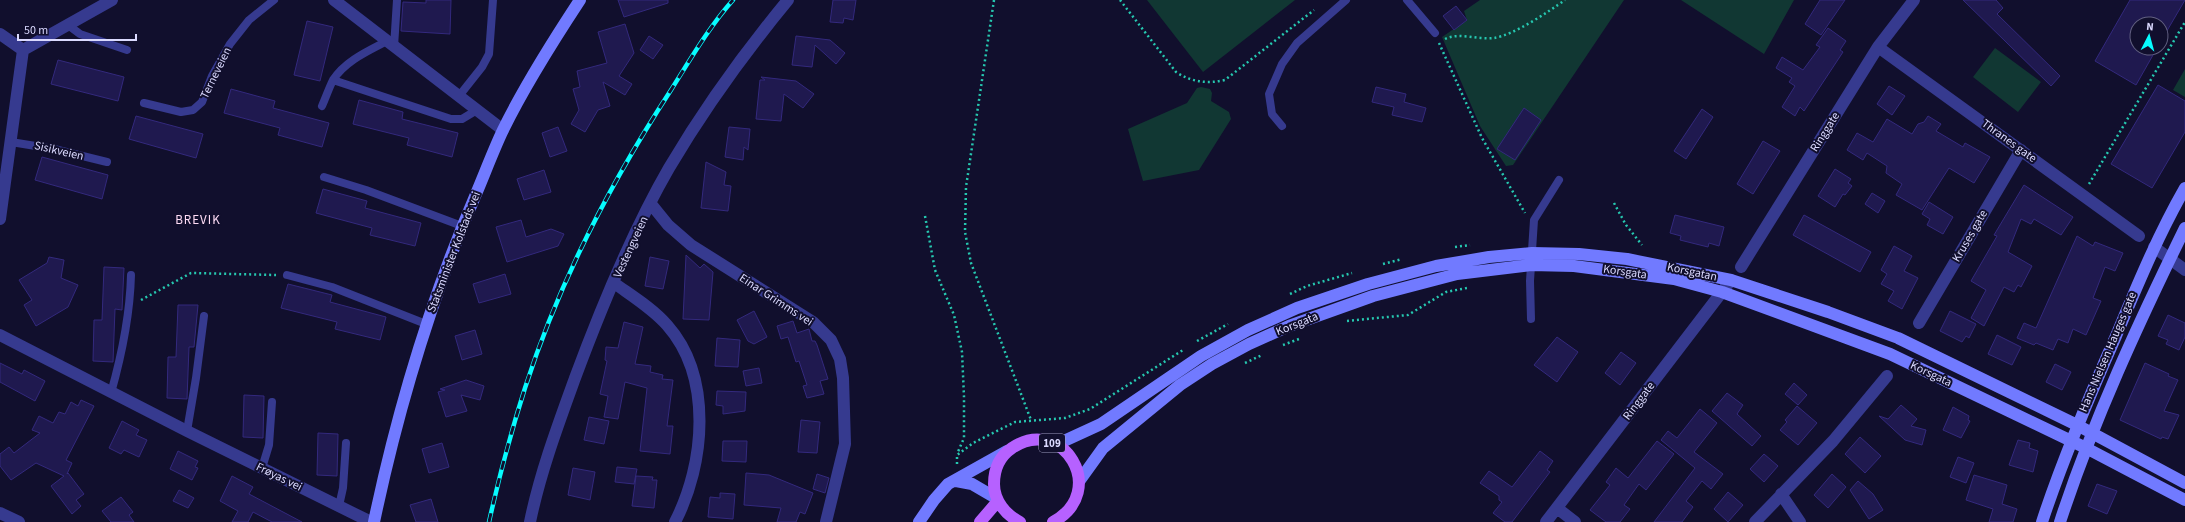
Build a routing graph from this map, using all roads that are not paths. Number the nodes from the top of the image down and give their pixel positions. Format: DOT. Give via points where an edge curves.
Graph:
graph roads {
  1 [pos="112,0"];
  2 [pos="274,0"];
  3 [pos="334,0"];
  4 [pos="397,0"];
  5 [pos="492,0"];
  6 [pos="580,0"];
  7 [pos="788,0"];
  8 [pos="1346,0"];
  9 [pos="1406,0"];
  10 [pos="1914,0"];
  11 [pos="68,25"];
  12 [pos="1435,33"];
  13 [pos="0,34"];
  14 [pos="390,44"];
  15 [pos="1878,47"];
  16 [pos="23,50"];
  17 [pos="127,50"];
  18 [pos="334,80"];
  19 [pos="459,96"];
  20 [pos="144,102"];
  21 [pos="322,106"];
  22 [pos="477,110"];
  23 [pos="1282,126"];
  24 [pos="503,130"];
  25 [pos="11,142"];
  26 [pos="2021,150"];
  27 [pos="107,162"];
  28 [pos="324,177"];
  29 [pos="1559,180"];
  30 [pos="2185,188"];
  31 [pos="1,200"];
  32 [pos="651,204"];
  33 [pos="0,219"];
  34 [pos="462,226"];
  35 [pos="2185,228"];
  36 [pos="2139,236"];
  37 [pos="2154,247"];
  38 [pos="1532,253"];
  39 [pos="2170,258"];
  40 [pos="1531,265"];
  41 [pos="1741,267"];
  42 [pos="2185,270"];
  43 [pos="131,275"];
  44 [pos="287,275"];
  45 [pos="1731,280"];
  46 [pos="614,283"];
  47 [pos="1722,292"];
  48 [pos="204,316"];
  49 [pos="1531,319"];
  50 [pos="1919,323"];
  51 [pos="426,324"];
  52 [pos="0,335"];
  53 [pos="1887,376"];
  54 [pos="111,393"];
  55 [pos="272,402"];
  56 [pos="2077,425"];
  57 [pos="186,431"];
  58 [pos="2092,433"];
  59 [pos="2071,440"];
  60 [pos="1047,441"];
  61 [pos="346,443"];
  62 [pos="2086,448"];
  63 [pos="1007,451"];
  64 [pos="262,468"];
  65 [pos="1080,480"];
  66 [pos="956,481"];
  67 [pos="2185,483"];
  68 [pos="1781,494"];
  69 [pos="997,499"];
  70 [pos="2185,500"];
  71 [pos="339,506"];
  72 [pos="1557,508"];
  73 [pos="0,513"];
  74 [pos="19,522"];
  75 [pos="371,522"];
  76 [pos="374,522"];
  77 [pos="530,522"];
  78 [pos="675,522"];
  79 [pos="826,522"];
  80 [pos="919,522"];
  81 [pos="980,522"];
  82 [pos="1020,522"];
  83 [pos="1053,522"];
  84 [pos="1546,522"];
  85 [pos="1575,522"];
  86 [pos="1755,522"];
  87 [pos="1800,522"];
  88 [pos="2042,522"];
  89 [pos="2060,522"];
  1 -- 11 [label="street"];
  2 -- 20 [label="lane, Terneveien" via="249,20 230,44 212,76 202,102 194,110 181,112"];
  3 -- 14 [label="street"];
  4 -- 14 [label="lane"];
  5 -- 19 [label="lane" via="489,54"];
  6 -- 24 [label="street, Statsminister Kolstads vei"];
  7 -- 32 [label="street, Vestengveien" via="744,56 699,122 669,168"];
  8 -- 23 [label="lane" via="1297,43 1282,64 1269,94 1272,114"];
  9 -- 12 [label="lane"];
  10 -- 15 [label="street, Ringgate"];
  11 -- 16 [label="street"];
  11 -- 17 [label="lane" via="80,34"];
  13 -- 16 [label="street"];
  14 -- 18 [label="lane" via="362,54"];
  14 -- 19 [label="street"];
  15 -- 26 [label="street, Thranes gate"];
  15 -- 41 [label="street, Ringgate"];
  16 -- 25 [label="street"];
  18 -- 21 [label="lane"];
  18 -- 22 [label="lane" via="451,119 468,117"];
  19 -- 22 [label="street"];
  22 -- 24 [label="street"];
  24 -- 34 [label="street, Statsminister Kolstads vei"];
  25 -- 27 [label="lane, Sisikveien"];
  25 -- 31 [label="street"];
  26 -- 36 [label="street, Thranes gate"];
  26 -- 50 [label="street, Kruses gate"];
  28 -- 34 [label="lane"];
  29 -- 38 [label="lane" via="1534,220"];
  30 -- 37 [label="street, Hans Nielsen Hauges gate"];
  31 -- 33 [label="street"];
  32 -- 46 [label="street, Vestengveien"];
  32 -- 79 [label="street, Einar Grimms vei" via="668,225 691,245 813,322 831,340 840,359 843,378 844,444"];
  34 -- 51 [label="street, Statsminister Kolstads vei"];
  35 -- 39 [label="street, Hans Nielsen Hauges gate"];
  37 -- 39 [label="street"];
  37 -- 56 [label="street, Hans Nielsen Hauges gate"];
  38 -- 40 [label="lane"];
  38 -- 45 [label="street, Korsgatan" via="1627,259"];
  38 -- 60 [label="street, Korsgata" via="1436,266 1368,284 1297,308 1248,330 1201,356 1101,424 1064,441"];
  39 -- 42 [label="street"];
  39 -- 58 [label="street, Hans Nielsen Hauges gate"];
  40 -- 47 [label="street, Korsgata" via="1621,271 1674,279"];
  40 -- 49 [label="lane"];
  40 -- 65 [label="street, Korsgata" via="1457,274 1373,296 1289,326 1249,344 1187,380 1148,410 1103,448"];
  43 -- 54 [label="lane" via="130,306 120,363"];
  44 -- 51 [label="lane" via="332,288"];
  45 -- 47 [label="street, Ringgate"];
  45 -- 56 [label="street, Korsgata" via="1898,338"];
  46 -- 77 [label="street, Vestengveien" via="594,327 554,434"];
  46 -- 78 [label="street" via="668,325 692,370 700,424 690,486"];
  47 -- 59 [label="street, Korsgata" via="1890,354"];
  47 -- 72 [label="street, Ringgate"];
  48 -- 57 [label="lane"];
  51 -- 76 [label="street, Statsminister Kolstads vei" via="405,394"];
  52 -- 54 [label="street, Frøyas vei"];
  53 -- 68 [label="street" via="1833,442"];
  54 -- 57 [label="street, Frøyas vei"];
  55 -- 64 [label="lane" via="270,445"];
  56 -- 58 [label="street, Korsgata"];
  56 -- 59 [label="street, Hans Nielsen Hauges gate"];
  57 -- 64 [label="street, Frøyas vei"];
  58 -- 62 [label="street, Hans Nielsen Hauges gate"];
  58 -- 67 [label="street, Korsgata"];
  59 -- 62 [label="street, Korsgata"];
  59 -- 88 [label="street, Hans Nielsen Hauges gate"];
  60 -- 63 [label="main road, 109" via="1019,443"];
  60 -- 65 [label="main road, 109" via="1060,446 1070,455 1077,467"];
  61 -- 71 [label="lane"];
  62 -- 70 [label="street, Korsgata"];
  62 -- 89 [label="street, Hans Nielsen Hauges gate"];
  63 -- 66 [label="street"];
  63 -- 69 [label="main road" via="999,461 995,473"];
  64 -- 71 [label="street, Frøyas vei"];
  65 -- 83 [label="main road" via="1078,494 1072,506 1063,517"];
  66 -- 69 [label="street" via="972,484"];
  66 -- 80 [label="street" via="948,484"];
  68 -- 86 [label="street"];
  68 -- 87 [label="street"];
  69 -- 81 [label="main road"];
  69 -- 82 [label="main road" via="1004,511"];
  71 -- 75 [label="street, Frøyas vei"];
  72 -- 84 [label="street, Ringgate"];
  72 -- 85 [label="street"];
  73 -- 74 [label="street"];
}
